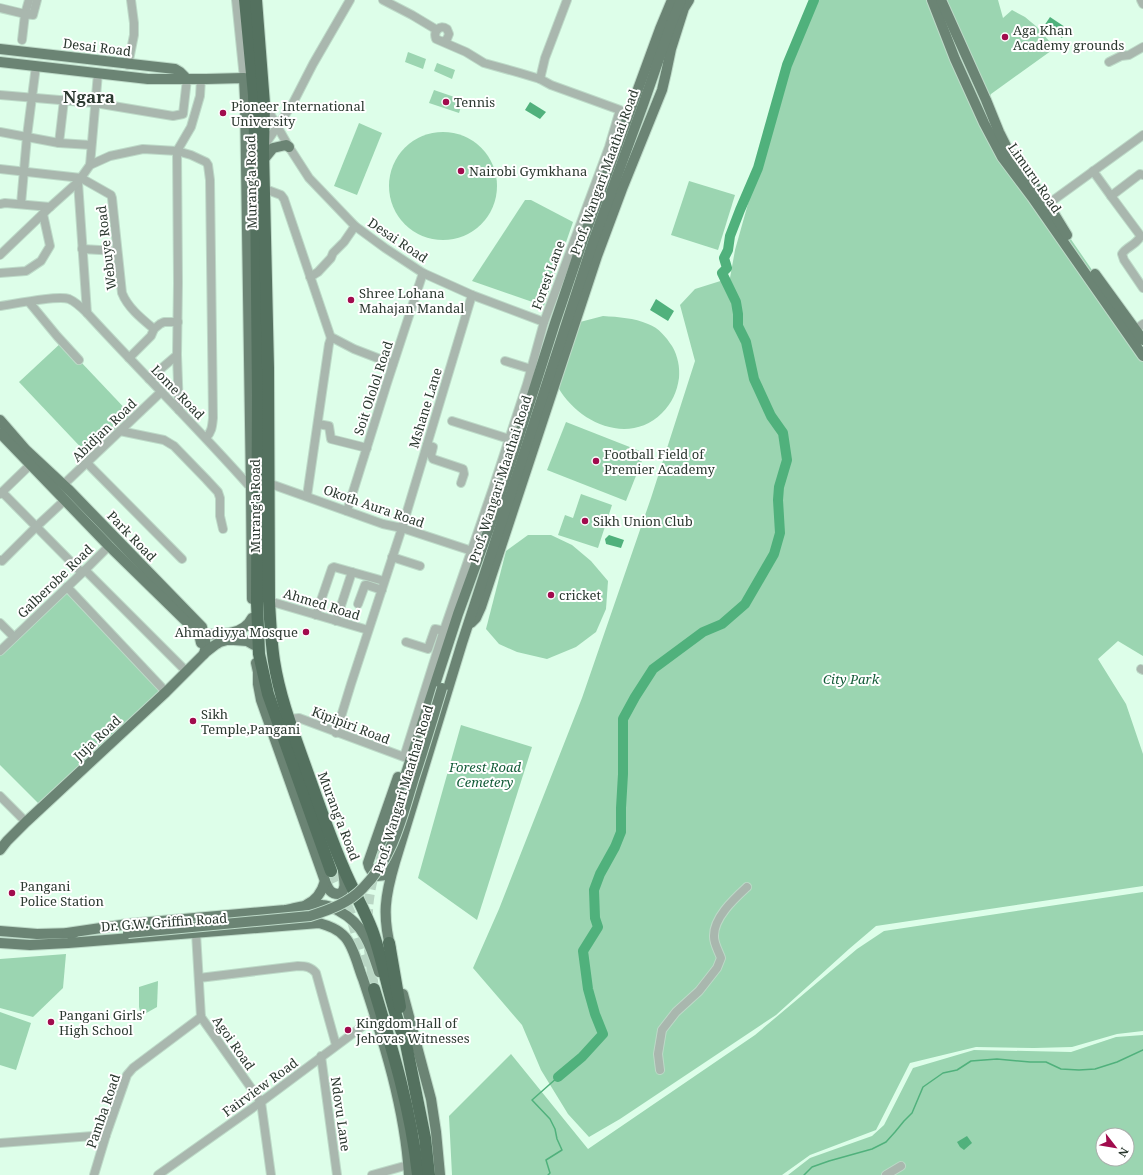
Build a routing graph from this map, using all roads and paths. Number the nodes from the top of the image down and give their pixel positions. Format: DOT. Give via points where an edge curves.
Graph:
graph roads {
  1 [pos="131,0"];
  2 [pos="236,0"];
  3 [pos="245,0"];
  4 [pos="256,0"];
  5 [pos="350,0"];
  6 [pos="383,0"];
  7 [pos="567,0"];
  8 [pos="664,0"];
  9 [pos="672,0"];
  10 [pos="681,0"];
  11 [pos="689,0"];
  12 [pos="932,0"];
  13 [pos="941,0"];
  14 [pos="1141,0"];
  15 [pos="32,3"];
  16 [pos="1143,4"];
  17 [pos="0,8"];
  18 [pos="25,14"];
  19 [pos="660,29"];
  20 [pos="22,40"];
  21 [pos="1143,47"];
  22 [pos="667,48"];
  23 [pos="0,49"];
  24 [pos="0,62"];
  25 [pos="1109,62"];
  26 [pos="128,65"];
  27 [pos="36,66"];
  28 [pos="98,73"];
  29 [pos="244,78"];
  30 [pos="187,79"];
  31 [pos="201,79"];
  32 [pos="540,80"];
  33 [pos="0,95"];
  34 [pos="32,98"];
  35 [pos="64,100"];
  36 [pos="95,103"];
  37 [pos="264,104"];
  38 [pos="277,127"];
  39 [pos="0,132"];
  40 [pos="1143,135"];
  41 [pos="27,136"];
  42 [pos="60,143"];
  43 [pos="91,145"];
  44 [pos="289,147"];
  45 [pos="177,151"];
  46 [pos="264,152"];
  47 [pos="90,165"];
  48 [pos="0,169"];
  49 [pos="1093,171"];
  50 [pos="24,172"];
  51 [pos="1143,175"];
  52 [pos="79,180"];
  53 [pos="265,188"];
  54 [pos="1111,196"];
  55 [pos="0,204"];
  56 [pos="21,204"];
  57 [pos="1048,204"];
  58 [pos="50,207"];
  59 [pos="43,214"];
  60 [pos="356,226"];
  61 [pos="82,249"];
  62 [pos="117,251"];
  63 [pos="0,255"];
  64 [pos="0,273"];
  65 [pos="423,273"];
  66 [pos="310,276"];
  67 [pos="1143,288"];
  68 [pos="86,292"];
  69 [pos="472,295"];
  70 [pos="70,299"];
  71 [pos="30,302"];
  72 [pos="0,306"];
  73 [pos="87,313"];
  74 [pos="178,322"];
  75 [pos="544,322"];
  76 [pos="154,329"];
  77 [pos="1136,329"];
  78 [pos="331,338"];
  79 [pos="1143,340"];
  80 [pos="177,355"];
  81 [pos="1143,356"];
  82 [pos="129,358"];
  83 [pos="79,360"];
  84 [pos="505,362"];
  85 [pos="393,364"];
  86 [pos="531,369"];
  87 [pos="149,379"];
  88 [pos="161,392"];
  89 [pos="179,410"];
  90 [pos="0,420"];
  91 [pos="452,421"];
  92 [pos="318,424"];
  93 [pos="120,431"];
  94 [pos="0,433"];
  95 [pos="206,438"];
  96 [pos="509,439"];
  97 [pos="427,445"];
  98 [pos="367,448"];
  99 [pos="87,463"];
  100 [pos="30,465"];
  101 [pos="268,483"];
  102 [pos="461,483"];
  103 [pos="64,485"];
  104 [pos="251,488"];
  105 [pos="1,493"];
  106 [pos="307,496"];
  107 [pos="65,500"];
  108 [pos="347,511"];
  109 [pos="37,526"];
  110 [pos="402,528"];
  111 [pos="223,529"];
  112 [pos="109,546"];
  113 [pos="472,552"];
  114 [pos="392,557"];
  115 [pos="182,559"];
  116 [pos="0,560"];
  117 [pos="420,566"];
  118 [pos="84,571"];
  119 [pos="352,572"];
  120 [pos="384,581"];
  121 [pos="67,587"];
  122 [pos="382,590"];
  123 [pos="465,595"];
  124 [pos="269,601"];
  125 [pos="358,604"];
  126 [pos="452,612"];
  127 [pos="316,614"];
  128 [pos="252,618"];
  129 [pos="336,621"];
  130 [pos="0,623"];
  131 [pos="368,630"];
  132 [pos="445,631"];
  133 [pos="202,634"];
  134 [pos="14,637"];
  135 [pos="406,642"];
  136 [pos="462,643"];
  137 [pos="254,645"];
  138 [pos="428,649"];
  139 [pos="0,651"];
  140 [pos="438,652"];
  141 [pos="204,654"];
  142 [pos="258,659"];
  143 [pos="195,663"];
  144 [pos="187,672"];
  145 [pos="442,688"];
  146 [pos="166,692"];
  147 [pos="289,719"];
  148 [pos="336,733"];
  149 [pos="404,757"];
  150 [pos="0,796"];
  151 [pos="26,822"];
  152 [pos="4,844"];
  153 [pos="382,848"];
  154 [pos="0,850"];
  155 [pos="395,862"];
  156 [pos="342,866"];
  157 [pos="328,876"];
  158 [pos="747,887"];
  159 [pos="304,906"];
  160 [pos="0,924"];
  161 [pos="302,924"];
  162 [pos="0,931"];
  163 [pos="13,932"];
  164 [pos="196,933"];
  165 [pos="67,938"];
  166 [pos="0,943"];
  167 [pos="389,943"];
  168 [pos="395,975"];
  169 [pos="199,978"];
  170 [pos="374,989"];
  171 [pos="389,992"];
  172 [pos="201,1017"];
  173 [pos="375,1017"];
  174 [pos="404,1037"];
  175 [pos="336,1045"];
  176 [pos="321,1056"];
  177 [pos="660,1070"];
  178 [pos="261,1102"];
  179 [pos="106,1135"];
  180 [pos="0,1143"];
  181 [pos="901,1166"];
  182 [pos="408,1170"];
  183 [pos="94,1175"];
  184 [pos="158,1175"];
  185 [pos="271,1175"];
  186 [pos="337,1175"];
  187 [pos="372,1175"];
  188 [pos="418,1175"];
  189 [pos="429,1175"];
  190 [pos="440,1175"];
  191 [pos="886,1175"];
  1 -- 26 [label="street" via="134,30"];
  2 -- 29 [label="street, Murang'a Road"];
  3 -- 142 [label="highway, Murang'a Road" via="253,90 256,182"];
  4 -- 37 [label="highway, Murang'a Road"];
  5 -- 38 [label="street"];
  6 -- 32 [label="street" via="437,30 435,37 438,40 484,63"];
  7 -- 32 [label="street" via="545,58"];
  8 -- 19 [label="main road"];
  9 -- 19 [label="main road, Prof. Wangari Maathai Road"];
  10 -- 22 [label="main road, Prof. Wangari Maathai Road" via="671,24"];
  11 -- 22 [label="main road"];
  12 -- 77 [label="main road, Limuru Road" via="955,59 1002,157"];
  13 -- 57 [label="main road, Limuru Road" via="1007,148"];
  14 -- 16 [label="street"];
  15 -- 18 [label="street"];
  17 -- 18 [label="street"];
  18 -- 20 [label="street"];
  19 -- 123 [label="main road, Prof. Wangari Maathai Road" via="582,242 495,512"];
  21 -- 25 [label="street"];
  22 -- 136 [label="main road, Prof. Wangari Maathai Road" via="644,102 593,242"];
  23 -- 26 [label="main road, Desai Road"];
  24 -- 27 [label="main road, Desai Road"];
  26 -- 30 [label="main road, Desai Road" via="175,69"];
  27 -- 28 [label="main road, Desai Road"];
  27 -- 34 [label="street"];
  28 -- 30 [label="main road, Desai Road" via="148,79"];
  28 -- 36 [label="street"];
  29 -- 31 [label="main road, Desai Road"];
  29 -- 104 [label="main road, Murang'a Road"];
  30 -- 31 [label="main road, Desai Road"];
  30 -- 36 [label="street" via="182,114 173,116"];
  31 -- 45 [label="street" via="200,96 191,127"];
  32 -- 75 [label="street, Forest Lane" via="620,110 609,147"];
  33 -- 34 [label="street"];
  34 -- 35 [label="street"];
  34 -- 41 [label="street"];
  35 -- 36 [label="street"];
  35 -- 42 [label="street"];
  36 -- 43 [label="street"];
  37 -- 38 [label="street, Desai Road"];
  37 -- 46 [label="highway, Murang'a Road"];
  38 -- 44 [label="street, Desai Road"];
  38 -- 46 [label="street"];
  39 -- 41 [label="street"];
  40 -- 49 [label="street"];
  41 -- 42 [label="street"];
  41 -- 50 [label="street"];
  42 -- 43 [label="street"];
  43 -- 47 [label="street"];
  44 -- 46 [label="main road" via="286,145"];
  44 -- 60 [label="street, Desai Road" via="309,178"];
  45 -- 47 [label="street" via="143,149 110,156"];
  45 -- 74 [label="street"];
  45 -- 95 [label="street" via="206,162 210,180 213,423"];
  46 -- 53 [label="highway, Murang'a Road"];
  47 -- 52 [label="street"];
  48 -- 50 [label="street"];
  49 -- 54 [label="street"];
  49 -- 57 [label="street"];
  50 -- 52 [label="street"];
  50 -- 56 [label="street"];
  51 -- 54 [label="street" via="1140,174"];
  52 -- 58 [label="street"];
  52 -- 61 [label="street"];
  52 -- 62 [label="street, Webuye Road" via="111,195"];
  53 -- 66 [label="street" via="284,199"];
  53 -- 101 [label="highway, Murang'a Road"];
  54 -- 67 [label="street" via="1140,235 1138,242 1122,254"];
  55 -- 56 [label="street"];
  56 -- 58 [label="street"];
  57 -- 77 [label="main road, Limuru Road" via="1077,251"];
  58 -- 59 [label="street"];
  59 -- 63 [label="street"];
  59 -- 64 [label="street" via="50,246 41,261 26,271"];
  60 -- 65 [label="street, Desai Road"];
  60 -- 66 [label="street" via="331,258 318,272"];
  61 -- 62 [label="street"];
  61 -- 68 [label="street"];
  62 -- 76 [label="street, Webuye Road" via="124,299"];
  65 -- 69 [label="street, Desai Road"];
  65 -- 85 [label="street, Soit Ololol Road"];
  66 -- 78 [label="street"];
  68 -- 70 [label="street"];
  68 -- 73 [label="street"];
  69 -- 75 [label="street, Desai Road"];
  69 -- 97 [label="street, Mshane Lane"];
  70 -- 71 [label="street"];
  70 -- 73 [label="street, Lome Road"];
  71 -- 72 [label="street"];
  71 -- 83 [label="street"];
  73 -- 82 [label="street, Lome Road"];
  74 -- 76 [label="street" via="164,322"];
  74 -- 80 [label="street"];
  75 -- 86 [label="street, Forest Lane"];
  76 -- 82 [label="street" via="151,336"];
  77 -- 79 [label="main road, Limuru Road"];
  77 -- 81 [label="main road, Limuru Road"];
  78 -- 85 [label="street"];
  78 -- 92 [label="street"];
  80 -- 87 [label="street"];
  80 -- 89 [label="street"];
  82 -- 87 [label="street, Lome Road"];
  84 -- 86 [label="street"];
  85 -- 98 [label="street, Soit Ololol Road"];
  86 -- 96 [label="street, Forest Lane"];
  87 -- 88 [label="street, Lome Road"];
  88 -- 89 [label="street, Lome Road"];
  88 -- 93 [label="street, Abidjan Road"];
  89 -- 95 [label="street, Lome Road"];
  90 -- 103 [label="main road, Park Road" via="26,450"];
  91 -- 96 [label="street"];
  92 -- 98 [label="street" via="329,426 332,440"];
  92 -- 106 [label="street"];
  93 -- 99 [label="street, Abidjan Road"];
  93 -- 111 [label="street" via="164,440 174,446 215,488 220,498"];
  94 -- 100 [label="main road, Park Road"];
  95 -- 104 [label="street, Lome Road"];
  96 -- 113 [label="street, Forest Lane"];
  97 -- 102 [label="street" via="433,447 433,459 463,469"];
  97 -- 110 [label="street, Mshane Lane"];
  98 -- 108 [label="street, Soit Ololol Road"];
  99 -- 103 [label="street, Abidjan Road"];
  99 -- 115 [label="street"];
  100 -- 105 [label="street"];
  100 -- 107 [label="main road, Park Road"];
  101 -- 106 [label="street, Okoth Aura Road"];
  101 -- 124 [label="highway, Murang'a Road"];
  103 -- 133 [label="main road, Park Road" via="202,627"];
  104 -- 128 [label="main road, Murang'a Road"];
  105 -- 109 [label="street"];
  106 -- 108 [label="street, Okoth Aura Road"];
  107 -- 109 [label="street"];
  107 -- 112 [label="main road, Park Road"];
  108 -- 110 [label="street, Okoth Aura Road"];
  109 -- 116 [label="street" via="2,561"];
  109 -- 118 [label="street"];
  110 -- 113 [label="street, Okoth Aura Road"];
  110 -- 114 [label="street, Mshane Lane"];
  112 -- 118 [label="street, Galberobe Road"];
  112 -- 133 [label="main road, Park Road"];
  113 -- 126 [label="street, Forest Lane"];
  114 -- 117 [label="street"];
  114 -- 120 [label="street, Mshane Lane"];
  118 -- 121 [label="street, Galberobe Road"];
  118 -- 144 [label="street"];
  119 -- 120 [label="street"];
  119 -- 127 [label="street" via="332,568"];
  119 -- 129 [label="street"];
  120 -- 122 [label="street, Mshane Lane"];
  121 -- 134 [label="street, Galberobe Road"];
  121 -- 146 [label="street"];
  122 -- 125 [label="street" via="365,585"];
  122 -- 131 [label="street, Mshane Lane"];
  123 -- 145 [label="main road"];
  123 -- 153 [label="main road, Prof. Wangari Maathai Road"];
  124 -- 127 [label="street, Ahmed Road"];
  124 -- 147 [label="highway, Murang'a Road" via="274,663"];
  126 -- 132 [label="street, Prof. Wangari Maathai Road"];
  127 -- 129 [label="street, Ahmed Road"];
  128 -- 133 [label="main road" via="247,625 235,631"];
  128 -- 137 [label="main road, Murang'a Road"];
  129 -- 131 [label="street, Ahmed Road"];
  130 -- 134 [label="street"];
  131 -- 148 [label="street, Mshane Lane"];
  132 -- 138 [label="street" via="435,628"];
  132 -- 140 [label="street, Prof. Wangari Maathai Road"];
  133 -- 141 [label="main road" via="206,644"];
  133 -- 143 [label="main road"];
  134 -- 139 [label="street, Galberobe Road"];
  135 -- 138 [label="street"];
  136 -- 145 [label="main road"];
  136 -- 155 [label="main road, Prof. Wangari Maathai Road"];
  137 -- 141 [label="main road, Juja Road" via="247,641 227,640"];
  137 -- 142 [label="main road, Murang'a Road"];
  138 -- 140 [label="street"];
  140 -- 149 [label="street, Prof. Wangari Maathai Road"];
  141 -- 143 [label="main road, Juja Road"];
  142 -- 157 [label="highway, Murang'a Road"];
  143 -- 144 [label="main road, Juja Road"];
  144 -- 146 [label="main road, Juja Road"];
  145 -- 165 [label="main road, Prof. Wangari Maathai Road, bridge" via="391,848 380,868 352,897 329,910 310,916"];
  146 -- 151 [label="main road, Juja Road"];
  147 -- 148 [label="street, Kipipiri Road" via="299,718"];
  147 -- 156 [label="highway, Murang'a Road"];
  148 -- 149 [label="street, Kipipiri Road"];
  149 -- 155 [label="main road" via="368,863 372,872 377,876 383,876"];
  150 -- 151 [label="street"];
  151 -- 152 [label="main road, Juja Road"];
  152 -- 154 [label="main road, Juja Road"];
  155 -- 167 [label="main road, Prof. Wangari Maathai Road" via="385,914"];
  156 -- 157 [label="main road" via="345,886 342,892 336,895 330,892"];
  156 -- 171 [label="highway, Murang'a Road" via="372,931"];
  157 -- 159 [label="main road" via="319,895"];
  158 -- 177 [label="street" via="730,904 717,923 714,938 721,958 717,968 662,1030 658,1054"];
  159 -- 161 [label="main road" via="308,917"];
  159 -- 165 [label="main road, Dr. G.W. Griffin Road" via="285,910 128,924"];
  159 -- 171 [label="main road, Murang'a Road" via="323,905 334,908 356,923 365,935"];
  160 -- 163 [label="main road"];
  161 -- 164 [label="main road, Dr. G.W. Griffin Road"];
  161 -- 173 [label="main road, Dr. G.W. Griffin Road" via="319,923 330,926 346,937"];
  162 -- 163 [label="main road, Dr. G.W. Griffin Road"];
  163 -- 165 [label="main road, Dr. G.W. Griffin Road"];
  164 -- 165 [label="main road, Dr. G.W. Griffin Road"];
  164 -- 169 [label="street"];
  165 -- 166 [label="main road, Dr. G.W. Griffin Road" via="30,945"];
  167 -- 168 [label="highway, Prof. Wangari Maathai Road"];
  167 -- 190 [label="main road" via="431,1099"];
  168 -- 174 [label="highway, Murang'a Road"];
  169 -- 172 [label="street"];
  169 -- 175 [label="street" via="298,966 312,968 316,973"];
  170 -- 188 [label="highway" via="407,1105"];
  171 -- 174 [label="highway, Murang'a Road"];
  172 -- 178 [label="street, Agoi Road"];
  172 -- 179 [label="street, Pamba Road" via="132,1068 123,1084"];
  173 -- 175 [label="street, Fairview Road"];
  173 -- 182 [label="main road" via="397,1096"];
  174 -- 189 [label="highway, Murang'a Road" via="424,1131"];
  175 -- 176 [label="street, Fairview Road"];
  176 -- 178 [label="street, Fairview Road"];
  176 -- 186 [label="street, Ndovu Lane"];
  178 -- 184 [label="street, Fairview Road"];
  178 -- 185 [label="street, Agoi Road"];
  179 -- 180 [label="street"];
  179 -- 183 [label="street, Pamba Road"];
  181 -- 191 [label="street"];
  182 -- 187 [label="street"];
}
